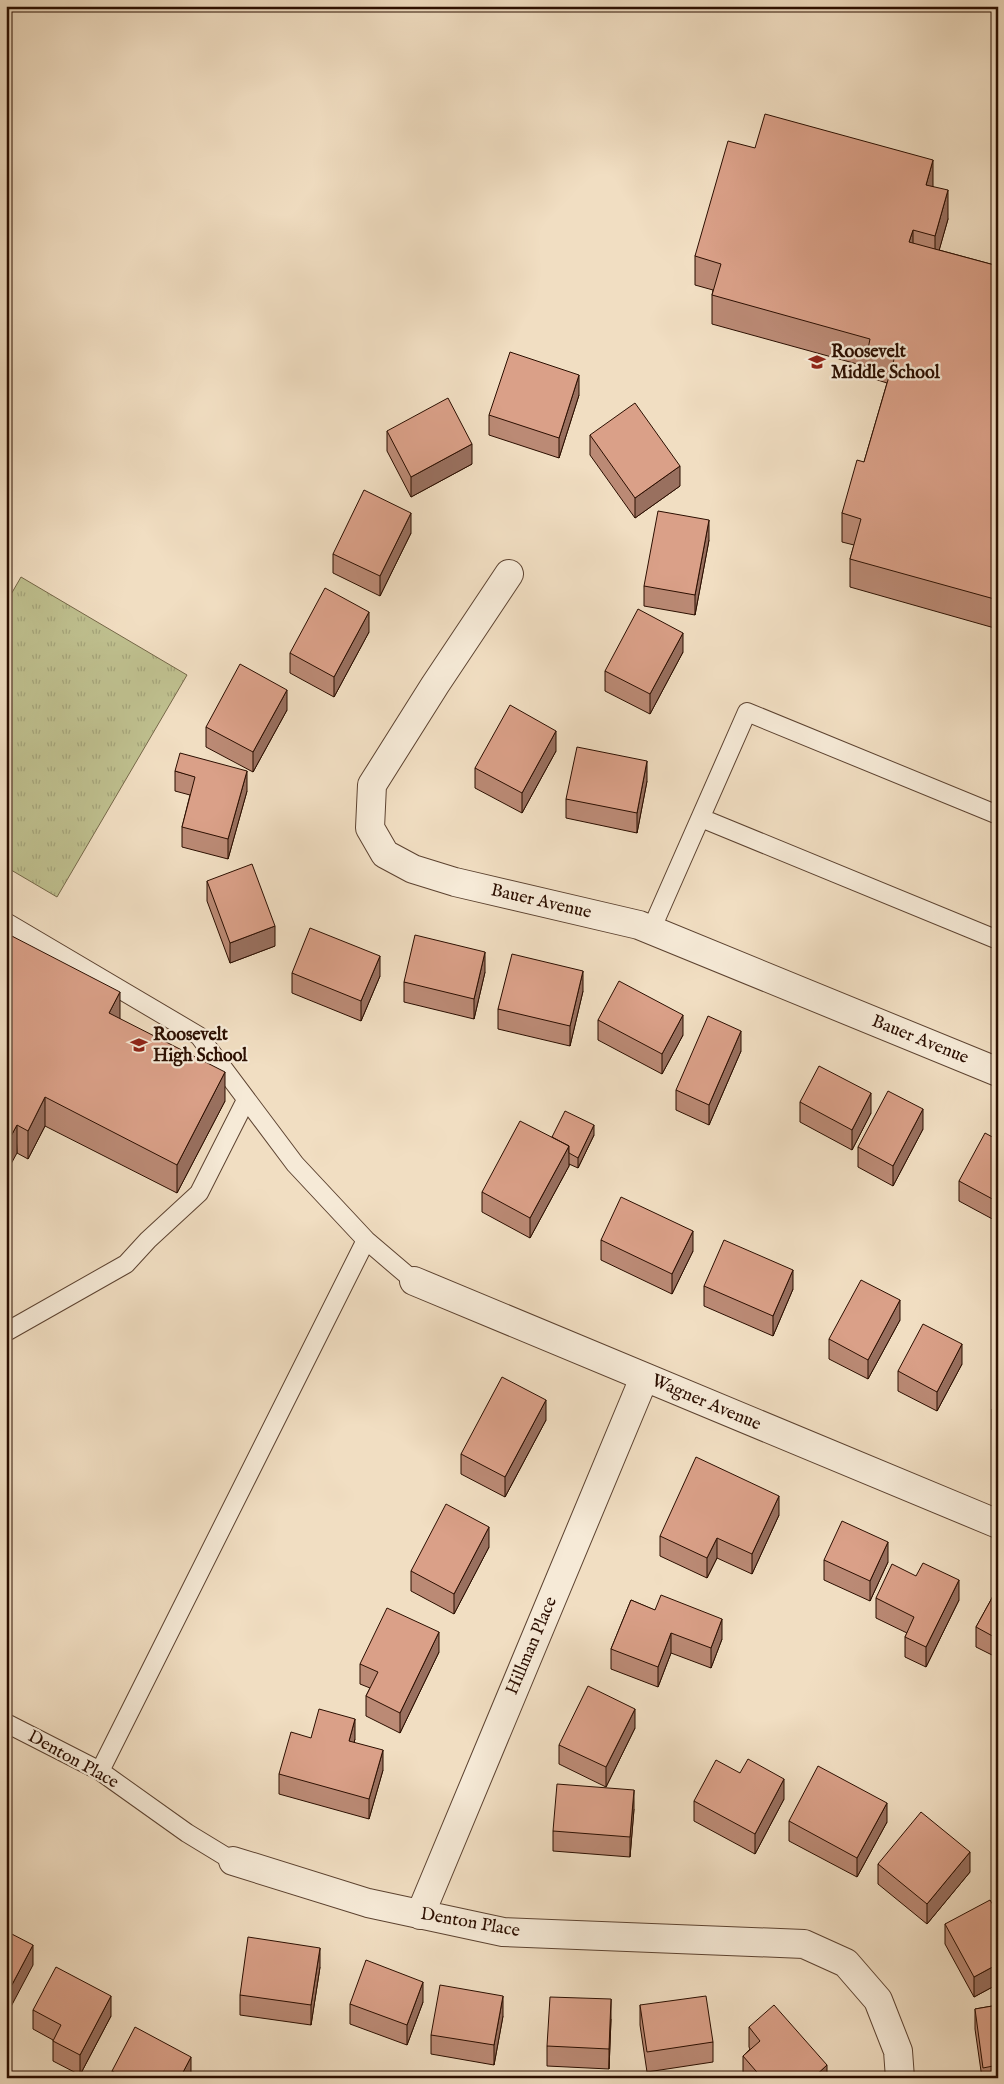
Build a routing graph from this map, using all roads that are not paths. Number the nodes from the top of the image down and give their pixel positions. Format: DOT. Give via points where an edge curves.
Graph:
graph roads {
  1 [pos="509,574"];
  2 [pos="998,815"];
  3 [pos="701,818"];
  4 [pos="6,922"];
  5 [pos="651,930"];
  6 [pos="998,940"];
  7 [pos="998,1072"];
  8 [pos="246,1100"];
  9 [pos="366,1240"];
  10 [pos="414,1281"];
  11 [pos="6,1332"];
  12 [pos="644,1378"];
  13 [pos="998,1524"];
  14 [pos="6,1723"];
  15 [pos="100,1771"];
  16 [pos="232,1861"];
  17 [pos="420,1915"];
  18 [pos="900,2078"];
  1 -- 5 [label="street, Bauer Avenue" via="372,785 370,828 385,854 413,869"];
  2 -- 3 [label="lane" via="747,712"];
  3 -- 5 [label="lane"];
  3 -- 6 [label="lane"];
  4 -- 8 [label="lane" via="199,1036"];
  5 -- 7 [label="street, Bauer Avenue"];
  8 -- 9 [label="lane" via="295,1164"];
  8 -- 11 [label="lane" via="199,1193 126,1264"];
  9 -- 10 [label="lane"];
  9 -- 15 [label="lane"];
  10 -- 12 [label="street, Wagner Avenue"];
  12 -- 13 [label="street, Wagner Avenue"];
  12 -- 17 [label="street, Hillman Place"];
  14 -- 15 [label="lane, Denton Place"];
  15 -- 16 [label="lane, Denton Place"];
  16 -- 17 [label="street, Denton Place" via="368,1903"];
  17 -- 18 [label="street, Denton Place" via="503,1932 804,1944 846,1963 878,2000 898,2051"];
}
